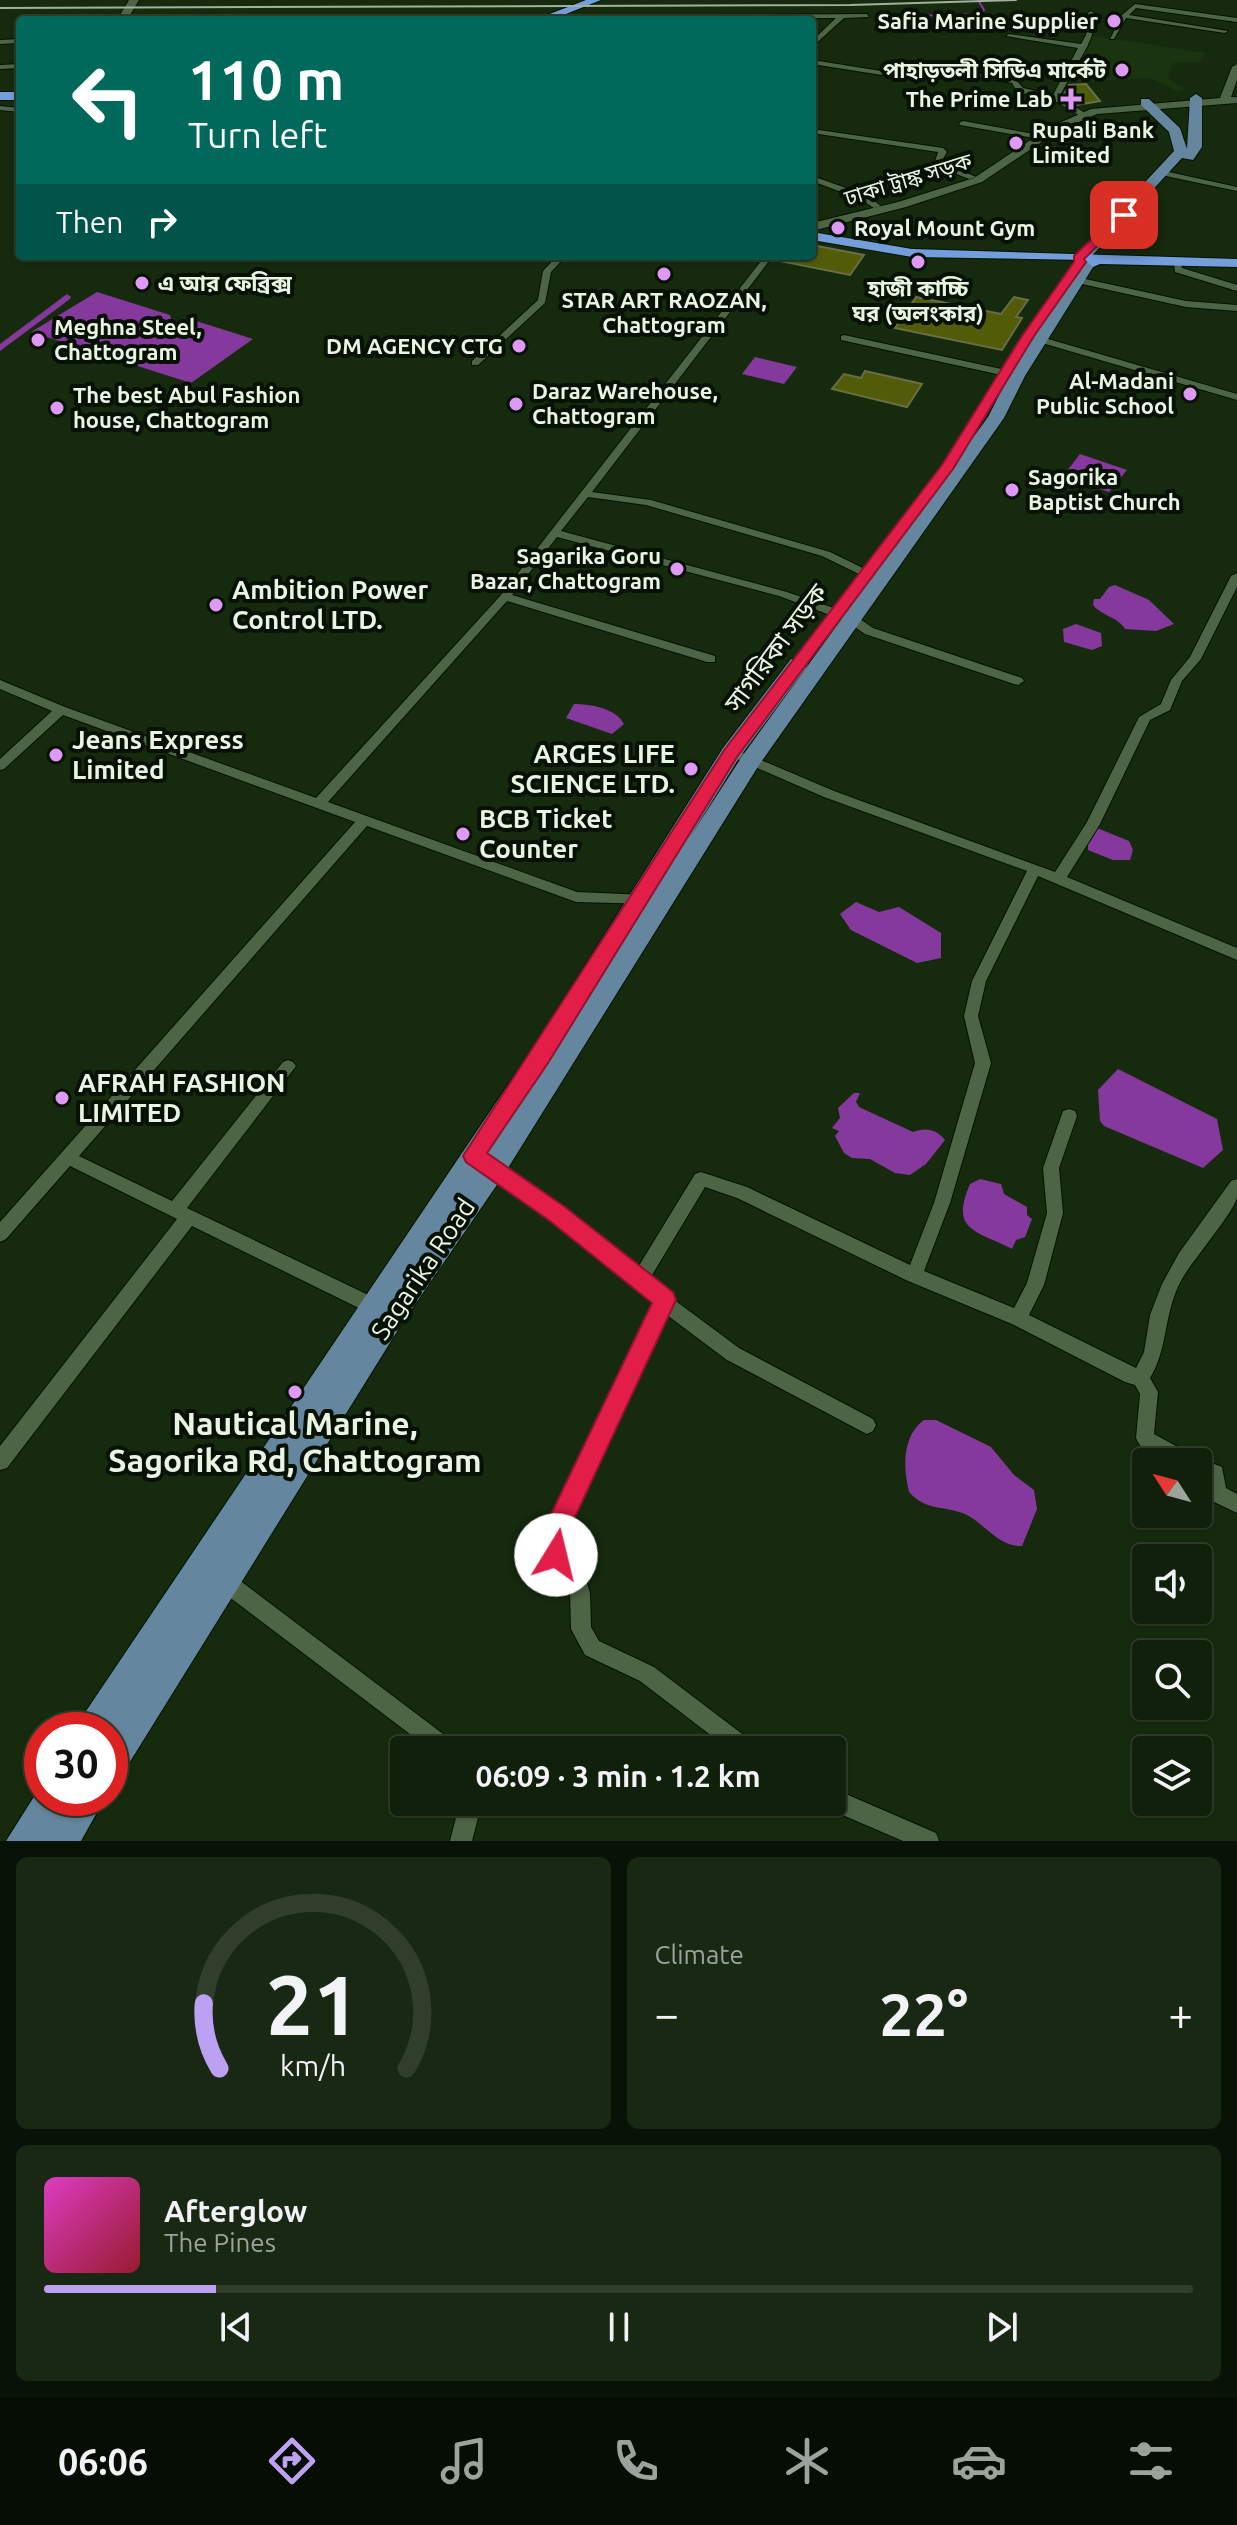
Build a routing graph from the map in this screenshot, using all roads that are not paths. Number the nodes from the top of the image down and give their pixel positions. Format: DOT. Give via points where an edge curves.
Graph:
graph roads {
  1 [pos="584,0"];
  2 [pos="596,0"];
  3 [pos="1091,13"];
  4 [pos="544,16"];
  5 [pos="546,16"];
  6 [pos="867,16"];
  7 [pos="1124,16"];
  8 [pos="816,17"];
  9 [pos="841,17"];
  10 [pos="1237,20"];
  11 [pos="1225,31"];
  12 [pos="1009,36"];
  13 [pos="1112,38"];
  14 [pos="816,41"];
  15 [pos="1084,47"];
  16 [pos="816,63"];
  17 [pos="1237,67"];
  18 [pos="1055,98"];
  19 [pos="1231,98"];
  20 [pos="1197,100"];
  21 [pos="1147,103"];
  22 [pos="1078,114"];
  23 [pos="963,123"];
  24 [pos="816,132"];
  25 [pos="1034,136"];
  26 [pos="1169,174"];
  27 [pos="972,177"];
  28 [pos="816,180"];
  29 [pos="1237,189"];
  30 [pos="877,206"];
  31 [pos="816,223"];
  32 [pos="816,223"];
  33 [pos="816,237"];
  34 [pos="816,244"];
  35 [pos="558,260"];
  36 [pos="766,260"];
  37 [pos="1084,264"];
  38 [pos="1177,264"];
  39 [pos="1237,264"];
  40 [pos="1237,288"];
  41 [pos="1237,308"];
  42 [pos="844,338"];
  43 [pos="1034,338"];
  44 [pos="475,363"];
  45 [pos="1006,373"];
  46 [pos="1237,397"];
  47 [pos="989,416"];
  48 [pos="585,494"];
  49 [pos="555,533"];
  50 [pos="867,574"];
  51 [pos="1237,576"];
  52 [pos="505,597"];
  53 [pos="844,616"];
  54 [pos="711,659"];
  55 [pos="1018,681"];
  56 [pos="0,684"];
  57 [pos="61,710"];
  58 [pos="741,756"];
  59 [pos="0,766"];
  60 [pos="318,804"];
  61 [pos="364,821"];
  62 [pos="1035,869"];
  63 [pos="1058,879"];
  64 [pos="648,901"];
  65 [pos="1237,954"];
  66 [pos="288,1066"];
  67 [pos="1069,1116"];
  68 [pos="66,1157"];
  69 [pos="483,1162"];
  70 [pos="1234,1196"];
  71 [pos="182,1214"];
  72 [pos="0,1234"];
  73 [pos="914,1275"];
  74 [pos="640,1280"];
  75 [pos="665,1300"];
  76 [pos="382,1311"];
  77 [pos="1018,1318"];
  78 [pos="1140,1377"];
  79 [pos="867,1425"];
  80 [pos="1159,1448"];
  81 [pos="0,1461"];
  82 [pos="1212,1473"];
  83 [pos="1237,1504"];
  84 [pos="213,1573"];
  85 [pos="128,1712"];
  86 [pos="429,1736"];
  87 [pos="729,1736"];
  88 [pos="846,1805"];
  89 [pos="41,1816"];
  90 [pos="76,1816"];
  91 [pos="467,1816"];
  92 [pos="25,1841"];
  93 [pos="60,1841"];
  94 [pos="461,1841"];
  95 [pos="928,1841"];
  1 -- 4 [label="highway"];
  2 -- 5 [label="highway"];
  3 -- 15 [label="street"];
  6 -- 9 [label="street"];
  7 -- 10 [label="street" via="1142,6"];
  7 -- 11 [label="street"];
  7 -- 13 [label="street"];
  8 -- 9 [label="street"];
  9 -- 14 [label="street"];
  12 -- 15 [label="street"];
  15 -- 18 [label="street"];
  16 -- 18 [label="street" via="882,73 898,65 927,66 1014,81 1024,92"];
  17 -- 19 [label="main road"];
  18 -- 22 [label="street"];
  19 -- 20 [label="main road, ঢাকা ট্রাঙ্ক সড়ক"];
  20 -- 21 [label="main road, ঢাকা ট্রাঙ্ক সড়ক"];
  20 -- 26 [label="main road" via="1195,147"];
  21 -- 22 [label="main road, ঢাকা ট্রাঙ্ক সড়ক"];
  21 -- 26 [label="main road" via="1182,145"];
  22 -- 25 [label="main road, ঢাকা ট্রাঙ্ক সড়ক"];
  22 -- 31 [label="main road, ঢাকা ট্রাঙ্ক সড়ক" via="978,180 902,205"];
  23 -- 25 [label="street"];
  24 -- 27 [label="street" via="940,150 937,163"];
  25 -- 27 [label="main road, ঢাকা ট্রাঙ্ক সড়ক"];
  26 -- 29 [label="street"];
  26 -- 37 [label="main road"];
  27 -- 30 [label="main road, ঢাকা ট্রাঙ্ক সড়ক"];
  28 -- 30 [label="street"];
  30 -- 32 [label="main road, ঢাকা ট্রাঙ্ক সড়ক"];
  33 -- 37 [label="highway" via="912,253"];
  34 -- 37 [label="highway" via="911,260"];
  35 -- 44 [label="street" via="547,271 542,301"];
  36 -- 48 [label="street"];
  37 -- 38 [label="highway"];
  37 -- 39 [label="highway"];
  37 -- 41 [label="street" via="1186,304"];
  37 -- 43 [label="main road, Sagarika Road"];
  38 -- 39 [label="highway"];
  38 -- 40 [label="street" via="1188,275"];
  42 -- 45 [label="street"];
  43 -- 45 [label="main road, সাগরিকা সড়ক"];
  43 -- 46 [label="street"];
  43 -- 47 [label="main road, Sagarika Road"];
  45 -- 47 [label="main road, সাগরিকা সড়ক"];
  47 -- 50 [label="main road, সাগরিকা সড়ক"];
  47 -- 53 [label="main road, Sagarika Road"];
  48 -- 49 [label="street"];
  48 -- 50 [label="street" via="647,502 826,554"];
  49 -- 52 [label="street"];
  49 -- 53 [label="street" via="783,594"];
  50 -- 53 [label="main road, সাগরিকা সড়ক"];
  51 -- 63 [label="street" via="1166,707 1145,717 1093,824"];
  52 -- 54 [label="street"];
  52 -- 60 [label="street"];
  53 -- 55 [label="street" via="869,631"];
  53 -- 58 [label="main road, Sagarika Road"];
  56 -- 57 [label="street"];
  57 -- 59 [label="street"];
  57 -- 60 [label="street"];
  58 -- 62 [label="street"];
  58 -- 64 [label="main road, Sagarika Road"];
  60 -- 61 [label="street"];
  61 -- 64 [label="street" via="576,897"];
  61 -- 68 [label="street"];
  62 -- 63 [label="street"];
  62 -- 73 [label="street" via="979,981 971,1016 983,1063 942,1203"];
  63 -- 65 [label="street"];
  64 -- 69 [label="main road, Sagarika Road"];
  66 -- 71 [label="street"];
  67 -- 77 [label="street" via="1051,1168 1055,1213 1035,1285"];
  68 -- 71 [label="street"];
  68 -- 72 [label="street"];
  69 -- 74 [label="street"];
  69 -- 76 [label="main road, Sagarika Road"];
  70 -- 78 [label="street" via="1179,1266 1160,1308 1153,1353"];
  71 -- 76 [label="street"];
  71 -- 81 [label="street"];
  73 -- 74 [label="street" via="741,1192 701,1179"];
  73 -- 77 [label="street"];
  74 -- 75 [label="street"];
  75 -- 79 [label="street" via="726,1349"];
  75 -- 87 [label="street" via="556,1531 556,1555 574,1574 581,1629 592,1648 647,1674"];
  76 -- 84 [label="main road, Sagarika Road"];
  77 -- 78 [label="street"];
  78 -- 80 [label="street" via="1149,1392 1145,1438"];
  82 -- 83 [label="street" via="1217,1493"];
  84 -- 85 [label="main road, Sagarika Road"];
  84 -- 86 [label="street"];
  88 -- 95 [label="street"];
  89 -- 92 [label="main road"];
  90 -- 93 [label="main road"];
  91 -- 94 [label="street"];
}
